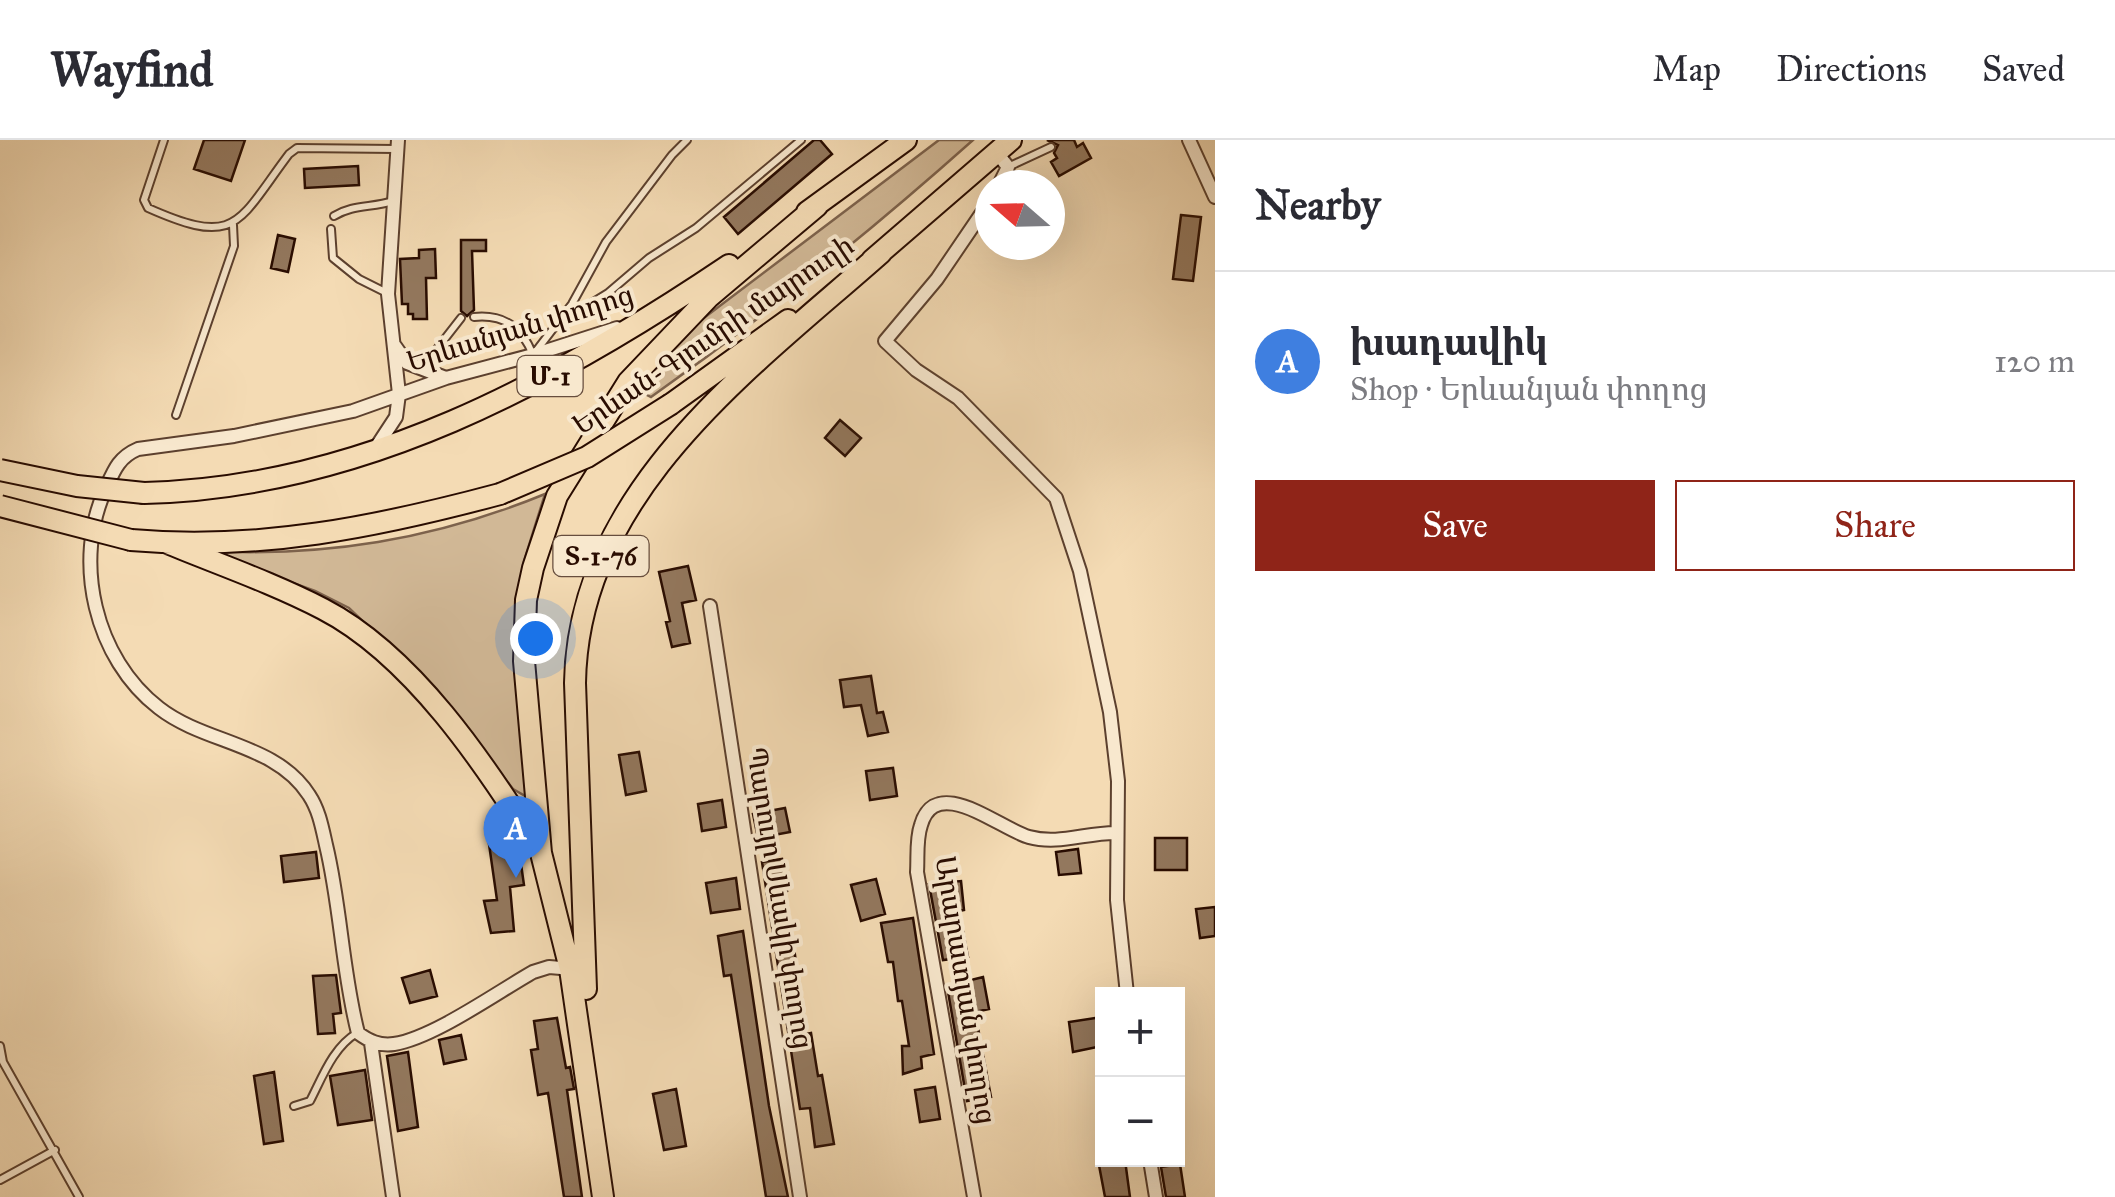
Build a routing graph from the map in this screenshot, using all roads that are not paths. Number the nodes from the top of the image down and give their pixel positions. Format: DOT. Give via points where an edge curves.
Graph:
graph roads {
  1 [pos="164,140"];
  2 [pos="687,140"];
  3 [pos="801,140"];
  4 [pos="906,140"];
  5 [pos="1190,140"];
  6 [pos="397,144"];
  7 [pos="1051,147"];
  8 [pos="1005,153"];
  9 [pos="1215,197"];
  10 [pos="393,201"];
  11 [pos="816,206"];
  12 [pos="334,216"];
  13 [pos="975,223"];
  14 [pos="232,224"];
  15 [pos="331,229"];
  16 [pos="881,253"];
  17 [pos="388,294"];
  18 [pos="572,304"];
  19 [pos="657,314"];
  20 [pos="474,317"];
  21 [pos="461,318"];
  22 [pos="394,344"];
  23 [pos="534,355"];
  24 [pos="421,370"];
  25 [pos="446,378"];
  26 [pos="400,394"];
  27 [pos="176,415"];
  28 [pos="372,452"];
  29 [pos="0,470"];
  30 [pos="0,506"];
  31 [pos="167,543"];
  32 [pos="710,606"];
  33 [pos="1115,832"];
  34 [pos="541,853"];
  35 [pos="577,969"];
  36 [pos="1127,987"];
  37 [pos="358,1032"];
  38 [pos="371,1042"];
  39 [pos="0,1046"];
  40 [pos="2,1062"];
  41 [pos="294,1106"];
  42 [pos="55,1150"];
  43 [pos="1151,1167"];
  44 [pos="0,1180"];
  45 [pos="79,1197"];
  46 [pos="392,1197"];
  47 [pos="602,1197"];
  48 [pos="616,1197"];
  49 [pos="800,1197"];
  50 [pos="974,1197"];
  51 [pos="1156,1197"];
  1 -- 14 [label="lane" via="144,200 148,208 202,227"];
  2 -- 18 [label="lane" via="606,242"];
  3 -- 18 [label="lane" via="608,293 582,308"];
  4 -- 11 [label="highway, Երևան-Գյումրի մայրուղի / Մ-1"];
  5 -- 9 [label="street"];
  6 -- 10 [label="street"];
  6 -- 14 [label="lane" via="298,148"];
  7 -- 8 [label="lane"];
  8 -- 16 [label="highway, Երևան-Գյումրի մայրուղի"];
  10 -- 12 [label="lane" via="348,207"];
  10 -- 17 [label="street"];
  11 -- 19 [label="highway, Երևան-Գյումրի մայրուղի / Մ-1"];
  11 -- 34 [label="highway, Տ-1-76" via="709,297 628,382 558,496 533,568 524,629"];
  13 -- 33 [label="street" via="885,341 958,398 1056,498 1080,571 1110,712 1118,781"];
  14 -- 27 [label="lane" via="234,246"];
  15 -- 17 [label="lane" via="333,258"];
  16 -- 31 [label="highway, Երևան-Գյումրի մայրուղի, bridge" via="671,404 587,456 500,494 315,536"];
  16 -- 35 [label="highway, Տ-1-76" via="689,428 639,492 590,582 575,683"];
  17 -- 22 [label="street"];
  18 -- 23 [label="lane"];
  19 -- 23 [label="street, Երևանյան փողոց"];
  19 -- 28 [label="highway, Երևան-Գյումրի մայրուղի / Մ-1" via="532,386"];
  20 -- 23 [label="lane" via="495,315 516,327"];
  21 -- 24 [label="lane"];
  22 -- 24 [label="street"];
  22 -- 26 [label="street"];
  23 -- 25 [label="street, Երևանյան փողոց"];
  24 -- 25 [label="street"];
  25 -- 26 [label="street, Երևանյան փողոց"];
  26 -- 28 [label="street, Երևանյան փողոց" via="396,416"];
  26 -- 37 [label="street, Երևանյան փողոց" via="353,411 124,455 96,510 88,552 96,610 140,691 162,711 288,769 317,808 337,888"];
  28 -- 29 [label="highway, Երևան-Գյումրի մայրուղի / Մ-1, bridge" via="219,489 144,493"];
  30 -- 31 [label="highway, Երևան-Գյումրի մայրուղի, bridge"];
  31 -- 34 [label="highway" via="324,610 367,638 449,720"];
  32 -- 49 [label="street, Պարույր Սևակի փողոց"];
  33 -- 36 [label="street"];
  33 -- 50 [label="street, Արարատյան փողոց" via="1067,840 1030,837 969,806 944,802 922,820 917,872"];
  34 -- 35 [label="highway, Տ-1-76"];
  35 -- 38 [label="street" via="533,972 422,1036 392,1045"];
  35 -- 47 [label="highway, Տ-1-76"];
  35 -- 48 [label="highway, Տ-1-76"];
  37 -- 38 [label="street"];
  37 -- 41 [label="lane" via="334,1056 310,1101"];
  38 -- 46 [label="street"];
  39 -- 40 [label="lane"];
  40 -- 42 [label="lane"];
  42 -- 44 [label="lane"];
  42 -- 45 [label="lane"];
  43 -- 51 [label="street"];
}
